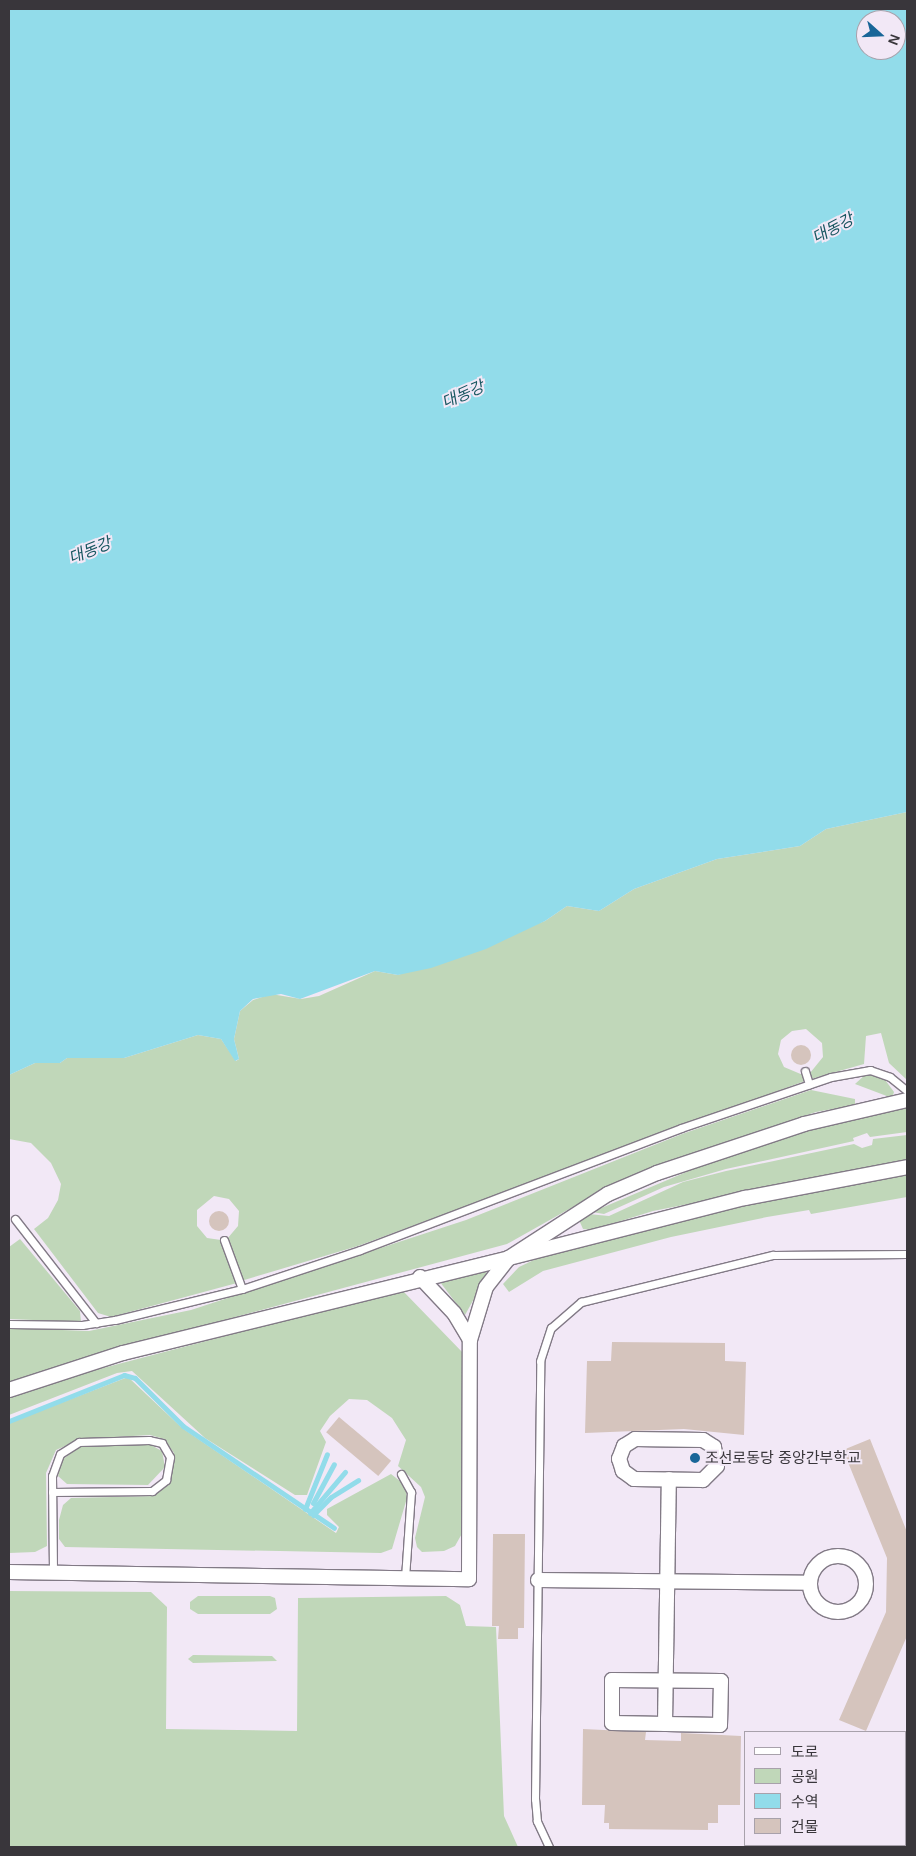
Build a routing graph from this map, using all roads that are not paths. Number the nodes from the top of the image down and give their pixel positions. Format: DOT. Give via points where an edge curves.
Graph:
graph roads {
  1 [pos="805,1071"];
  2 [pos="809,1084"];
  3 [pos="907,1091"];
  4 [pos="907,1100"];
  5 [pos="907,1167"];
  6 [pos="15,1219"];
  7 [pos="224,1240"];
  8 [pos="907,1254"];
  9 [pos="509,1258"];
  10 [pos="420,1277"];
  11 [pos="242,1289"];
  12 [pos="96,1323"];
  13 [pos="9,1324"];
  14 [pos="470,1340"];
  15 [pos="9,1390"];
  16 [pos="401,1474"];
  17 [pos="669,1479"];
  18 [pos="52,1492"];
  19 [pos="9,1572"];
  20 [pos="53,1573"];
  21 [pos="404,1578"];
  22 [pos="538,1580"];
  23 [pos="668,1582"];
  24 [pos="810,1583"];
  25 [pos="666,1680"];
  26 [pos="665,1724"];
  27 [pos="548,1847"];
  1 -- 2 [label="lane"];
  2 -- 3 [label="lane" via="870,1070 890,1077"];
  2 -- 11 [label="lane" via="681,1128 360,1250"];
  4 -- 9 [label="street" via="804,1124 635,1182"];
  5 -- 9 [label="street" via="745,1198"];
  6 -- 12 [label="lane"];
  7 -- 11 [label="lane"];
  8 -- 22 [label="lane" via="773,1255 581,1302 564,1314 543,1344 540,1361"];
  9 -- 10 [label="street"];
  9 -- 14 [label="street" via="486,1287"];
  10 -- 14 [label="street" via="454,1313"];
  10 -- 15 [label="street" via="123,1353"];
  11 -- 12 [label="lane"];
  12 -- 13 [label="lane"];
  14 -- 21 [label="street" via="469,1579"];
  16 -- 21 [label="lane" via="411,1492"];
  17 -- 17 [label="street" via="709,1477 717,1466 714,1447 703,1440 635,1439 624,1446 619,1459 628,1476"];
  17 -- 23 [label="street"];
  18 -- 18 [label="lane" via="54,1465 60,1454 79,1442 149,1440 162,1443 170,1457 166,1480 152,1491"];
  18 -- 20 [label="lane"];
  19 -- 20 [label="street"];
  20 -- 21 [label="street"];
  22 -- 23 [label="street"];
  22 -- 27 [label="lane" via="535,1799 537,1821"];
  23 -- 24 [label="street"];
  23 -- 25 [label="street"];
  24 -- 24 [label="street" via="818,1604 835,1612 860,1602 873,1584 855,1560 837,1555 820,1562"];
  25 -- 26 [label="street"];
  25 -- 26 [label="street" via="612,1680 612,1723"];
  25 -- 26 [label="street" via="721,1681 720,1725"];
}
